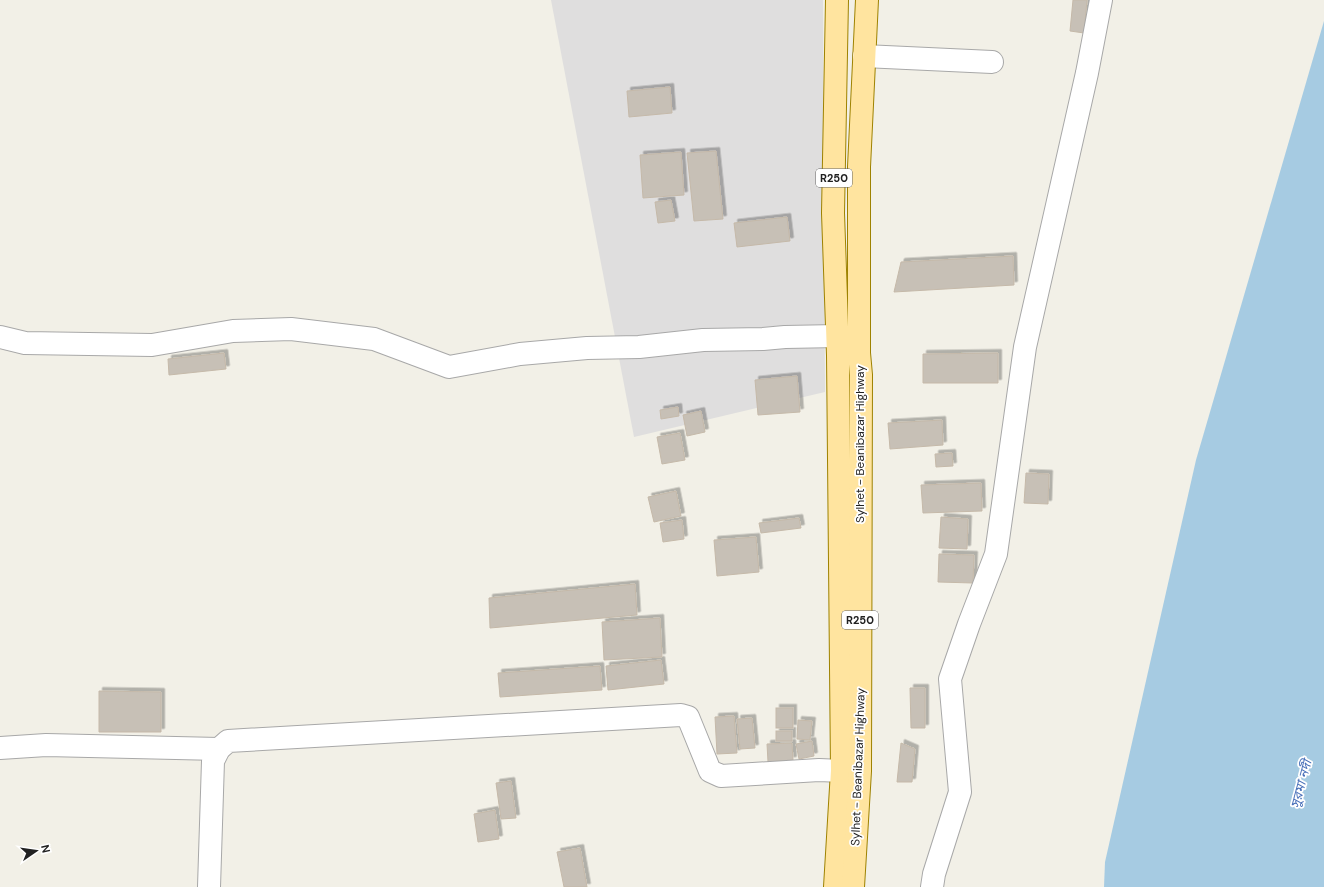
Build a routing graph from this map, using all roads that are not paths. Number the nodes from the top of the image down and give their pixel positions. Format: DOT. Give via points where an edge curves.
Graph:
graph roads {
  1 [pos="837,0"];
  2 [pos="867,0"];
  3 [pos="1101,0"];
  4 [pos="864,56"];
  5 [pos="992,62"];
  6 [pos="838,336"];
  7 [pos="0,337"];
  8 [pos="0,748"];
  9 [pos="219,749"];
  10 [pos="842,771"];
  11 [pos="209,887"];
  12 [pos="835,887"];
  13 [pos="853,887"];
  14 [pos="932,887"];
  1 -- 6 [label="main road, Sylhet - Beanibazar Highway / R250" via="833,213"];
  2 -- 4 [label="main road, Sylhet - Beanibazar Highway / R250"];
  3 -- 14 [label="street" via="1025,347 996,554 950,679 960,792"];
  4 -- 5 [label="street"];
  4 -- 13 [label="main road, Sylhet - Beanibazar Highway / R250" via="859,167 860,770"];
  6 -- 7 [label="street" via="704,340 639,347 587,348 520,354 449,367 374,339 291,329 233,331 152,345 24,343"];
  6 -- 10 [label="main road, Sylhet - Beanibazar Highway / R250"];
  8 -- 9 [label="street" via="46,745"];
  9 -- 10 [label="street" via="228,741 681,715 688,717 710,771 721,776"];
  9 -- 11 [label="street" via="213,761"];
  10 -- 12 [label="main road, Sylhet - Beanibazar Highway / R250"];
}
